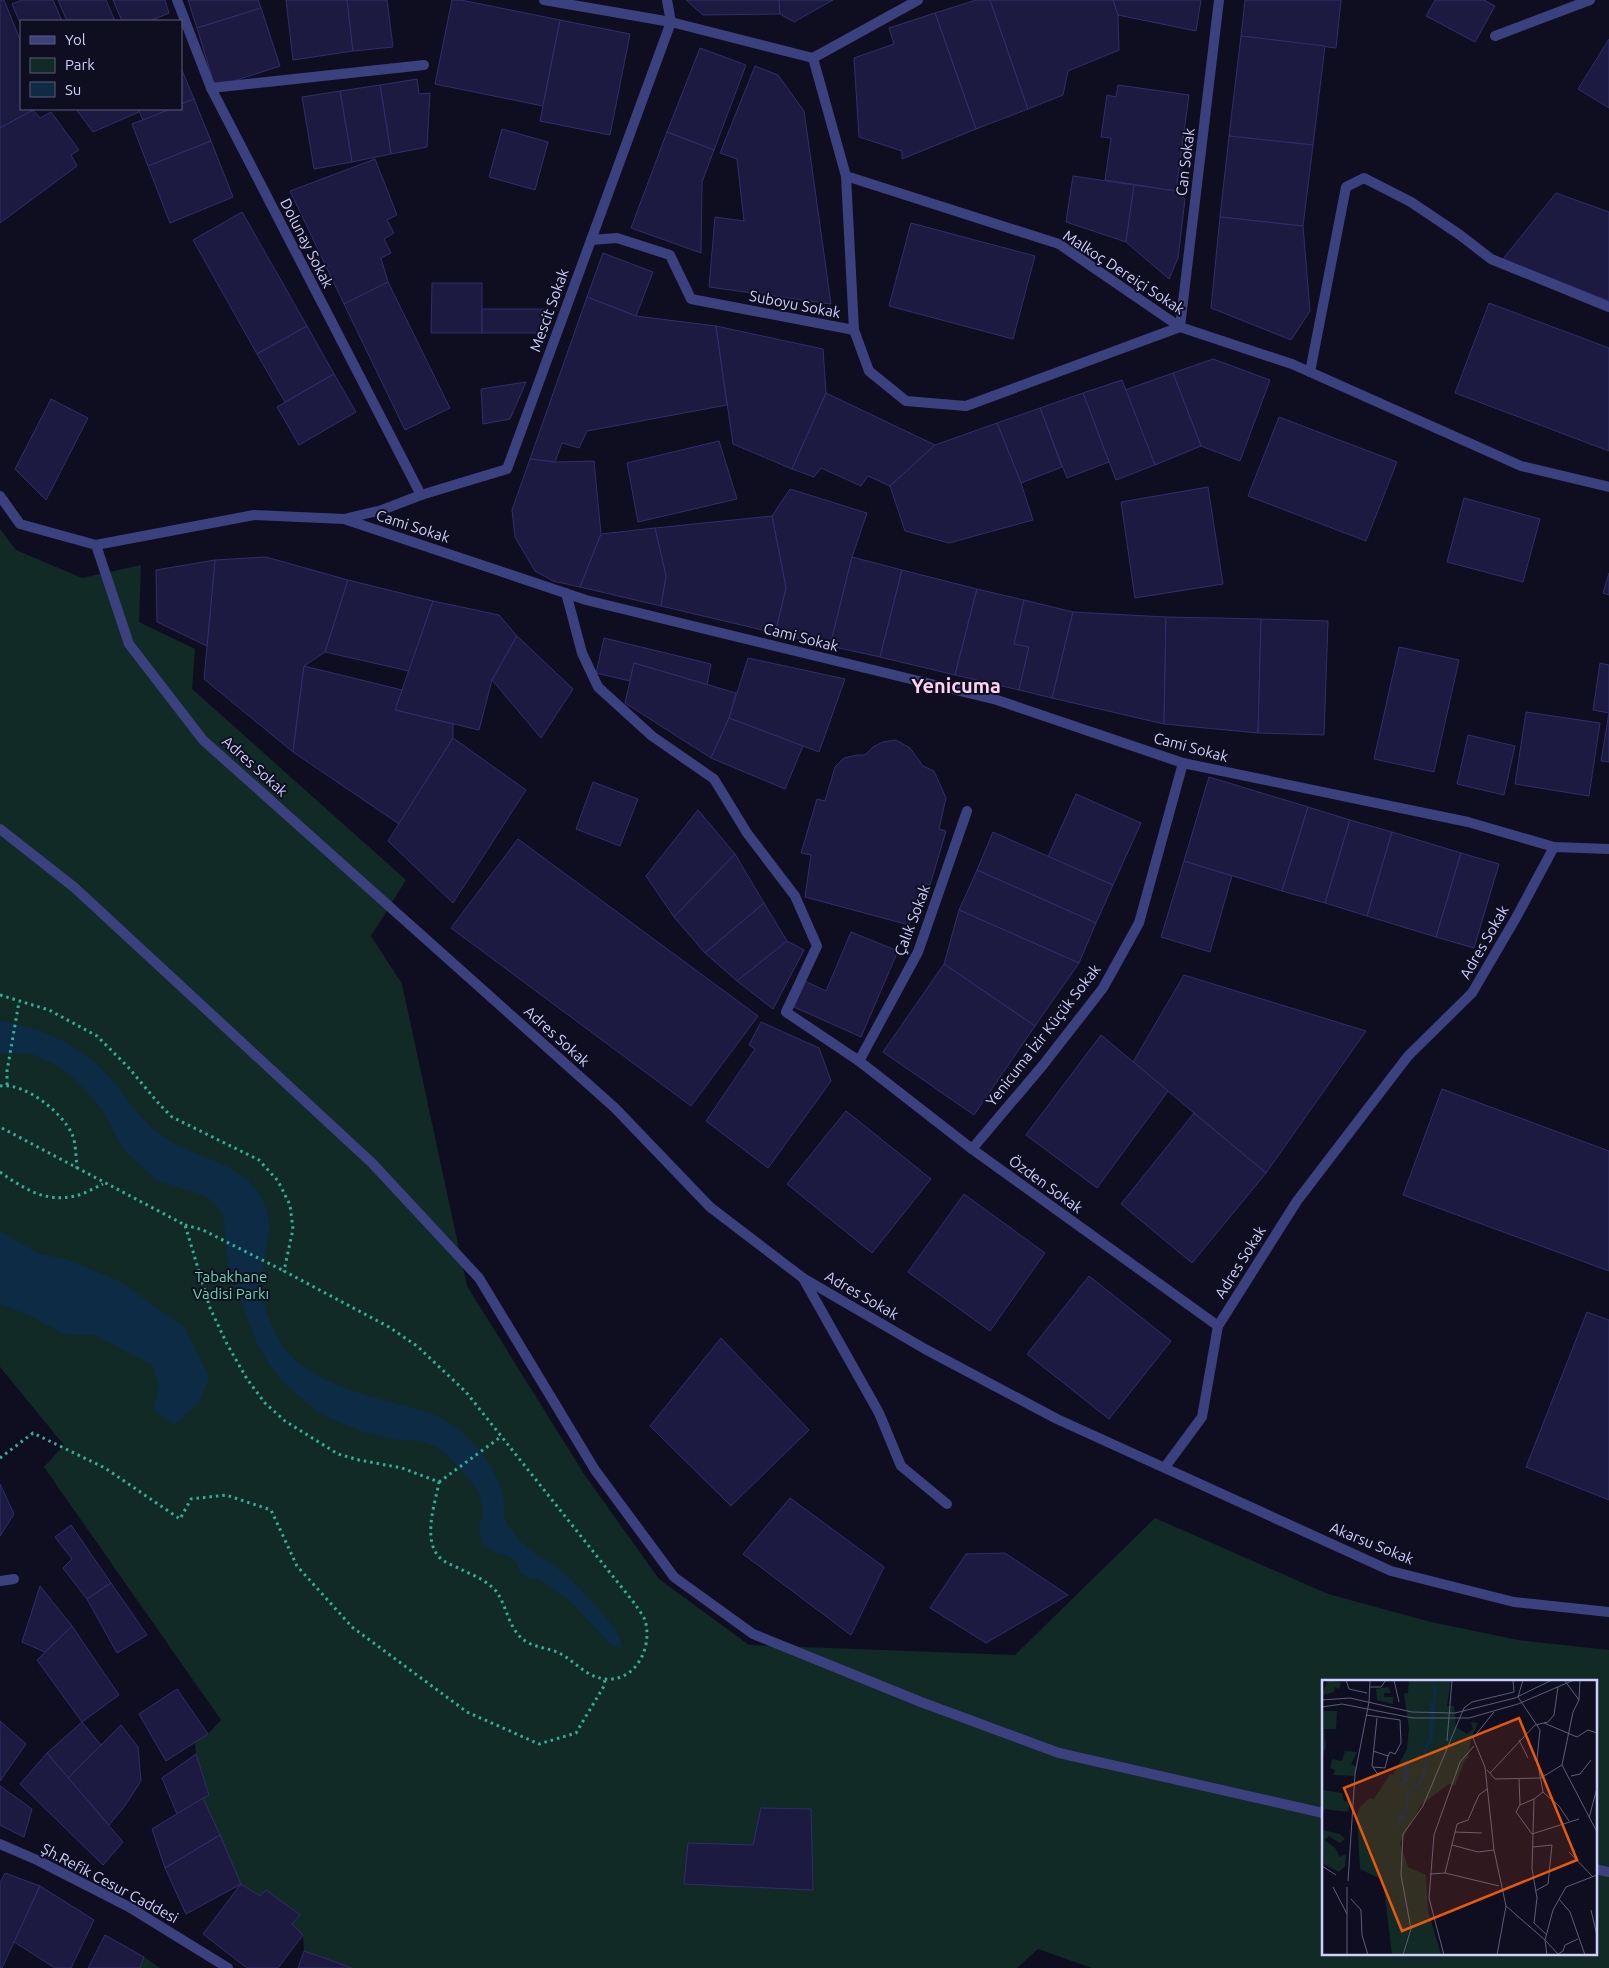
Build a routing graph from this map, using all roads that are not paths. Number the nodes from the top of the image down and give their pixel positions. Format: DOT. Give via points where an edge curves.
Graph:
graph roads {
  1 [pos="177,0"];
  2 [pos="544,0"];
  3 [pos="666,0"];
  4 [pos="918,0"];
  5 [pos="1219,0"];
  6 [pos="1590,0"];
  7 [pos="671,22"];
  8 [pos="1495,36"];
  9 [pos="813,58"];
  10 [pos="424,65"];
  11 [pos="211,88"];
  12 [pos="846,176"];
  13 [pos="591,240"];
  14 [pos="1609,307"];
  15 [pos="1180,327"];
  16 [pos="854,330"];
  17 [pos="1310,372"];
  18 [pos="1609,486"];
  19 [pos="421,495"];
  20 [pos="0,496"];
  21 [pos="344,519"];
  22 [pos="96,545"];
  23 [pos="566,593"];
  24 [pos="1183,763"];
  25 [pos="967,811"];
  26 [pos="0,829"];
  27 [pos="1554,847"];
  28 [pos="1609,849"];
  29 [pos="859,1062"];
  30 [pos="972,1149"];
  31 [pos="803,1278"];
  32 [pos="1218,1326"];
  33 [pos="1165,1467"];
  34 [pos="947,1504"];
  35 [pos="14,1579"];
  36 [pos="0,1581"];
  37 [pos="1609,1612"];
  38 [pos="1322,1813"];
  39 [pos="0,1844"];
  40 [pos="1596,1869"];
  41 [pos="1609,1872"];
  42 [pos="228,1968"];
  1 -- 11 [label="street, Dolunay Sokak"];
  2 -- 7 [label="street"];
  3 -- 7 [label="street"];
  4 -- 9 [label="street"];
  5 -- 15 [label="street, Can Sokak"];
  6 -- 8 [label="street"];
  7 -- 9 [label="street"];
  7 -- 13 [label="street, Mescit Sokak"];
  9 -- 12 [label="street"];
  10 -- 11 [label="street"];
  11 -- 19 [label="street, Dolunay Sokak"];
  12 -- 15 [label="street, Malkoç Dereiçi Sokak" via="1059,244"];
  12 -- 16 [label="street"];
  13 -- 16 [label="street, Suboyu Sokak" via="617,238 670,255 691,299"];
  13 -- 19 [label="street, Mescit Sokak" via="507,469"];
  14 -- 17 [label="street" via="1491,259 1411,202 1364,178 1346,187"];
  15 -- 16 [label="street, Suboyu Sokak" via="966,406 906,401 869,371"];
  15 -- 17 [label="street, Malkoç Dereiçi Sokak"];
  17 -- 18 [label="street, Malkoç Dereiçi Sokak" via="1521,466"];
  19 -- 21 [label="street, Mescit Sokak" via="382,510"];
  20 -- 22 [label="street, Cami Sokak" via="20,524"];
  21 -- 22 [label="street, Cami Sokak" via="254,515"];
  21 -- 23 [label="street, Cami Sokak"];
  22 -- 31 [label="street, Adres Sokak" via="129,644 203,740 615,1108 710,1206"];
  23 -- 24 [label="street, Cami Sokak" via="997,700"];
  23 -- 29 [label="street, Özden Sokak" via="582,653 598,687 652,736 714,779 747,833 795,896 816,946 786,1012"];
  24 -- 27 [label="street, Cami Sokak" via="1468,822"];
  24 -- 30 [label="street, Yenicuma İzir Küçük Sokak" via="1139,923 1102,988"];
  25 -- 29 [label="street, Çalık Sokak" via="918,952"];
  26 -- 38 [label="street" via="75,888 372,1163 479,1278 595,1470 674,1577 753,1634 921,1702 1060,1753"];
  27 -- 28 [label="street, Cami Sokak"];
  27 -- 32 [label="street, Adres Sokak" via="1472,994 1408,1056 1320,1170"];
  29 -- 30 [label="street, Özden Sokak"];
  30 -- 32 [label="street, Özden Sokak"];
  31 -- 33 [label="street, Adres Sokak" via="925,1349 1057,1419"];
  31 -- 34 [label="street" via="879,1414 901,1466"];
  32 -- 33 [label="street, Adres Sokak" via="1202,1417"];
  33 -- 37 [label="street, Akarsu Sokak" via="1391,1571 1514,1602"];
  35 -- 36 [label="street"];
  39 -- 42 [label="street, Şh.Refik Cesur Caddesi" via="129,1907"];
  40 -- 41 [label="street"];
}
